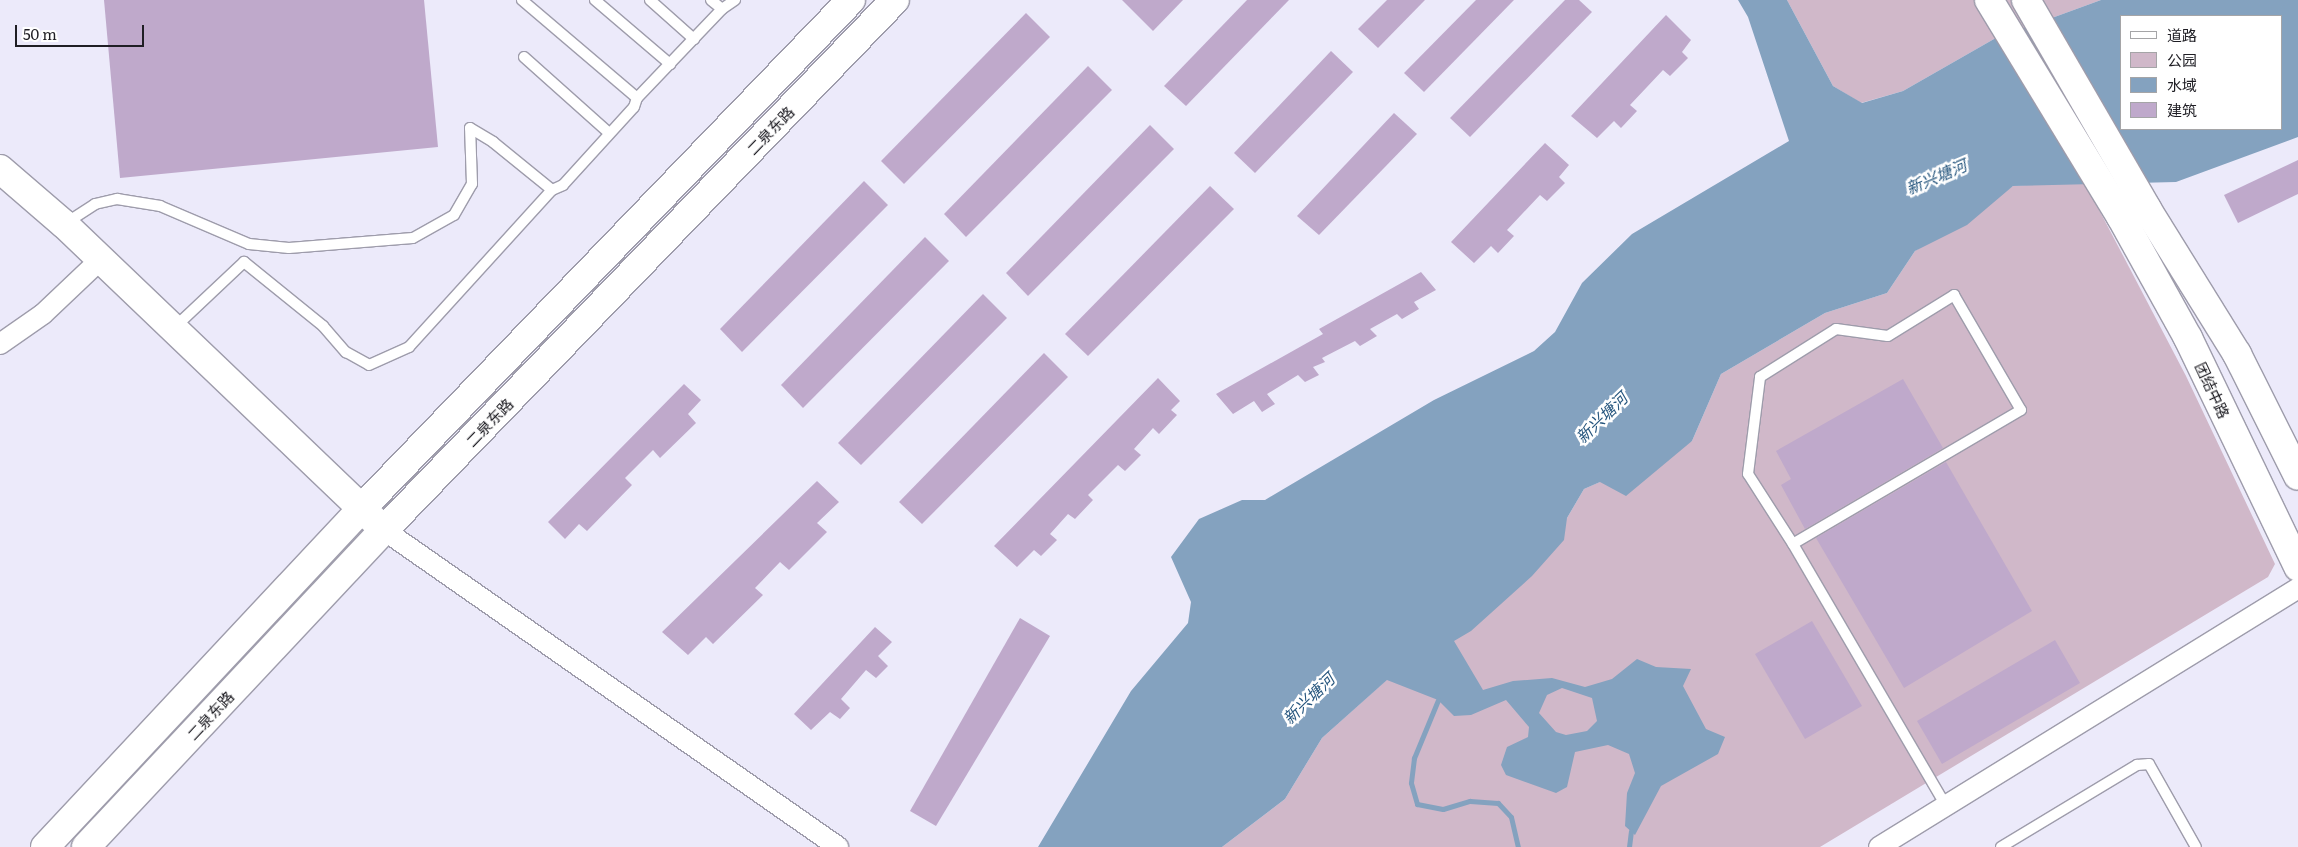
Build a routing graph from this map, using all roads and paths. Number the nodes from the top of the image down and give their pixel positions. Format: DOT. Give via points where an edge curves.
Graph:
graph roads {
  1 [pos="522,0"];
  2 [pos="595,0"];
  3 [pos="650,0"];
  4 [pos="711,0"];
  5 [pos="735,0"];
  6 [pos="851,0"];
  7 [pos="895,0"];
  8 [pos="2027,1"];
  9 [pos="1993,6"];
  10 [pos="722,9"];
  11 [pos="694,39"];
  12 [pos="524,57"];
  13 [pos="670,64"];
  14 [pos="637,98"];
  15 [pos="608,132"];
  16 [pos="0,169"];
  17 [pos="552,190"];
  18 [pos="64,224"];
  19 [pos="101,259"];
  20 [pos="173,328"];
  21 [pos="0,344"];
  22 [pos="2298,476"];
  23 [pos="362,508"];
  24 [pos="384,530"];
  25 [pos="1793,544"];
  26 [pos="2298,567"];
  27 [pos="2298,588"];
  28 [pos="1946,806"];
  29 [pos="45,847"];
  30 [pos="86,847"];
  31 [pos="838,847"];
  32 [pos="1879,847"];
  33 [pos="2001,847"];
  34 [pos="2196,847"];
  1 -- 14 [label="lane"];
  2 -- 13 [label="lane"];
  3 -- 11 [label="lane"];
  4 -- 10 [label="lane"];
  5 -- 10 [label="lane"];
  6 -- 23 [label="main road, 二泉东路"];
  7 -- 24 [label="main road, 二泉东路"];
  8 -- 22 [label="main road" via="2147,209 2237,354"];
  9 -- 26 [label="main road, 团结中路" via="2121,217 2188,338"];
  10 -- 11 [label="lane"];
  11 -- 13 [label="lane"];
  12 -- 15 [label="lane"];
  13 -- 14 [label="lane"];
  14 -- 15 [label="lane" via="634,107"];
  15 -- 17 [label="lane" via="563,184"];
  16 -- 18 [label="main road"];
  17 -- 18 [label="lane" via="493,142 470,128 472,184 454,214 413,238 289,248 249,244 160,206 117,199 95,204"];
  17 -- 20 [label="lane" via="409,347 369,365 346,352 323,326 244,262"];
  18 -- 19 [label="main road"];
  19 -- 20 [label="main road"];
  19 -- 21 [label="street" via="43,314"];
  20 -- 23 [label="main road"];
  23 -- 24 [label="main road"];
  23 -- 29 [label="main road, 二泉东路"];
  24 -- 30 [label="main road, 二泉东路"];
  24 -- 31 [label="street"];
  25 -- 25 [label="lane" via="1748,474 1760,377 1836,328 1888,336 1954,296 2021,410"];
  25 -- 28 [label="lane"];
  27 -- 28 [label="street"];
  28 -- 32 [label="street"];
  33 -- 34 [label="lane" via="2137,765 2149,764"];
}
